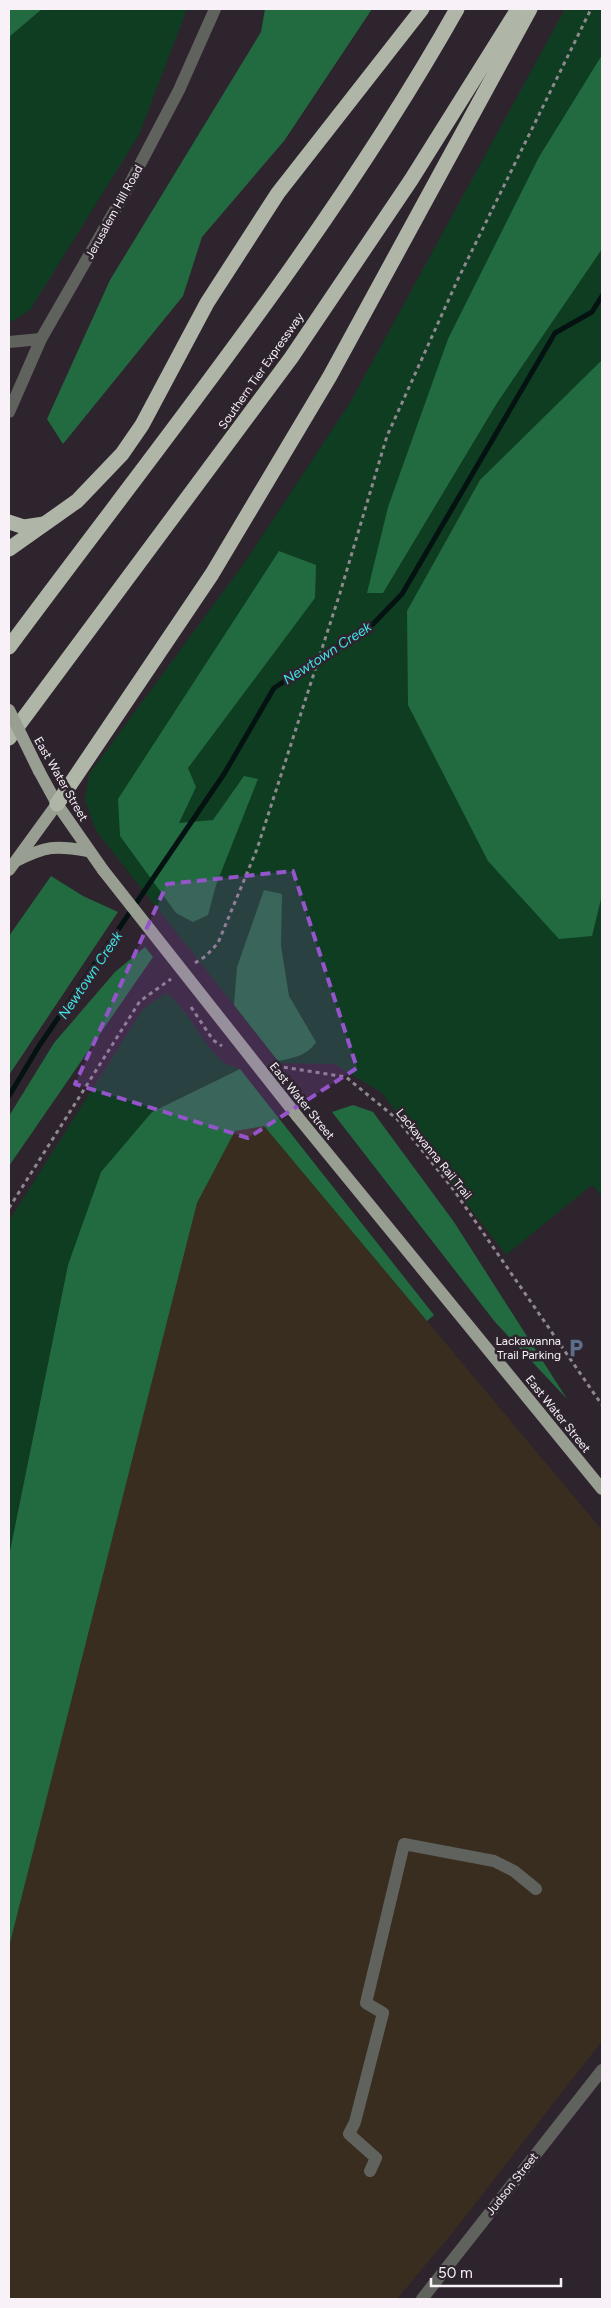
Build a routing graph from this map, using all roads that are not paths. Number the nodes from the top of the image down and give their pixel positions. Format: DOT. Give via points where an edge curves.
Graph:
graph roads {
  1 [pos="215,9"];
  2 [pos="422,9"];
  3 [pos="457,9"];
  4 [pos="518,9"];
  5 [pos="530,9"];
  6 [pos="41,339"];
  7 [pos="9,342"];
  8 [pos="9,412"];
  9 [pos="9,522"];
  10 [pos="48,523"];
  11 [pos="9,549"];
  12 [pos="9,647"];
  13 [pos="9,710"];
  14 [pos="9,738"];
  15 [pos="57,804"];
  16 [pos="88,851"];
  17 [pos="12,866"];
  18 [pos="602,1489"];
  19 [pos="536,1888"];
  20 [pos="602,2070"];
  21 [pos="370,2171"];
  22 [pos="426,2298"];
  1 -- 6 [label="street, Jerusalem Hill Road" via="180,90"];
  2 -- 10 [label="highway" via="278,193 207,303 142,425 122,454 77,501"];
  3 -- 12 [label="highway" via="329,213 247,332"];
  4 -- 14 [label="highway, Southern Tier Expressway" via="411,180 291,358"];
  5 -- 15 [label="highway" via="325,385 212,574"];
  6 -- 7 [label="street"];
  6 -- 8 [label="street, Jerusalem Hill Road"];
  9 -- 10 [label="highway" via="24,526"];
  10 -- 11 [label="highway"];
  13 -- 15 [label="main road, East Water Street, bridge"];
  15 -- 16 [label="main road, East Water Street"];
  15 -- 17 [label="main road"];
  16 -- 17 [label="main road" via="59,846 38,851"];
  16 -- 18 [label="main road, East Water Street, bridge" via="297,1116"];
  19 -- 21 [label="street" via="494,1861 404,1844 366,2003 383,2013 349,2134 376,2158"];
  20 -- 22 [label="street, Judson Street"];
}
